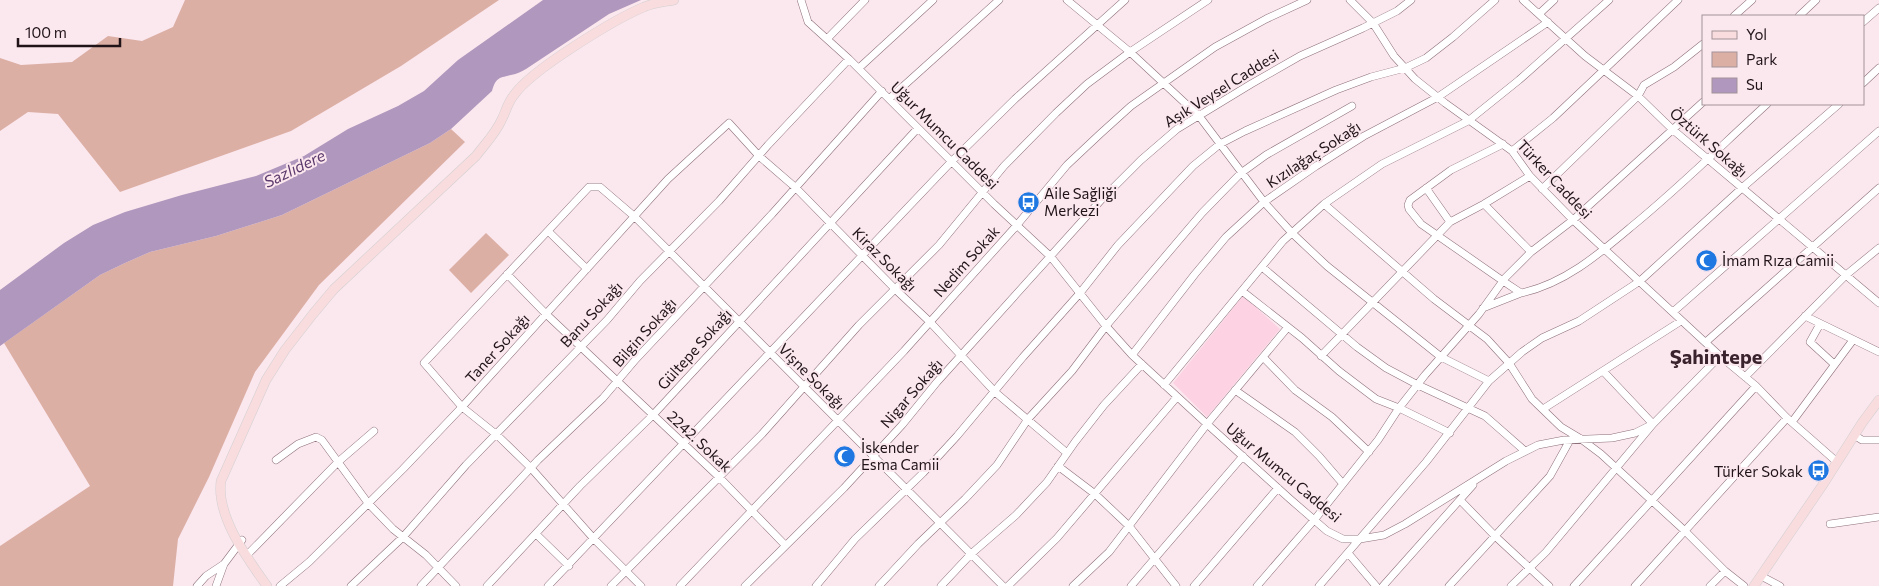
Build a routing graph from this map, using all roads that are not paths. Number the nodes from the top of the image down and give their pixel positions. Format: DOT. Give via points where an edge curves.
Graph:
graph roads {
  1 [pos="674,0"];
  2 [pos="801,0"];
  3 [pos="865,0"];
  4 [pos="933,0"];
  5 [pos="999,0"];
  6 [pos="1066,0"];
  7 [pos="1125,0"];
  8 [pos="1208,0"];
  9 [pos="1307,0"];
  10 [pos="1350,0"];
  11 [pos="1411,0"];
  12 [pos="1495,0"];
  13 [pos="1523,0"];
  14 [pos="1554,0"];
  15 [pos="1609,0"];
  16 [pos="1678,0"];
  17 [pos="1752,0"];
  18 [pos="1816,0"];
  19 [pos="1879,8"];
  20 [pos="1539,14"];
  21 [pos="1735,15"];
  22 [pos="1800,15"];
  23 [pos="1864,21"];
  24 [pos="1548,22"];
  25 [pos="1373,23"];
  26 [pos="1098,25"];
  27 [pos="1566,38"];
  28 [pos="827,39"];
  29 [pos="1702,45"];
  30 [pos="1130,52"];
  31 [pos="849,59"];
  32 [pos="859,68"];
  33 [pos="1406,68"];
  34 [pos="1879,68"];
  35 [pos="1602,70"];
  36 [pos="1864,81"];
  37 [pos="1165,83"];
  38 [pos="882,92"];
  39 [pos="1638,96"];
  40 [pos="1438,97"];
  41 [pos="889,99"];
  42 [pos="1702,103"];
  43 [pos="1766,105"];
  44 [pos="1838,105"];
  45 [pos="1352,106"];
  46 [pos="1199,116"];
  47 [pos="1468,121"];
  48 [pos="729,123"];
  49 [pos="918,128"];
  50 [pos="1672,129"];
  51 [pos="1879,131"];
  52 [pos="1220,144"];
  53 [pos="1503,144"];
  54 [pos="1512,151"];
  55 [pos="759,156"];
  56 [pos="1708,159"];
  57 [pos="952,161"];
  58 [pos="1241,173"];
  59 [pos="1530,176"];
  60 [pos="796,188"];
  61 [pos="1426,188"];
  62 [pos="1742,188"];
  63 [pos="1879,188"];
  64 [pos="1542,189"];
  65 [pos="982,191"];
  66 [pos="1264,202"];
  67 [pos="1324,204"];
  68 [pos="1484,204"];
  69 [pos="635,217"];
  70 [pos="1778,219"];
  71 [pos="1573,220"];
  72 [pos="1450,222"];
  73 [pos="830,224"];
  74 [pos="1017,225"];
  75 [pos="548,231"];
  76 [pos="1292,233"];
  77 [pos="1436,235"];
  78 [pos="1811,247"];
  79 [pos="1605,248"];
  80 [pos="1879,248"];
  81 [pos="669,251"];
  82 [pos="1531,252"];
  83 [pos="863,255"];
  84 [pos="1051,257"];
  85 [pos="1262,267"];
  86 [pos="587,269"];
  87 [pos="1402,271"];
  88 [pos="507,274"];
  89 [pos="1846,275"];
  90 [pos="1503,281"];
  91 [pos="1640,282"];
  92 [pos="704,287"];
  93 [pos="895,289"];
  94 [pos="1242,291"];
  95 [pos="1080,293"];
  96 [pos="1522,293"];
  97 [pos="1372,303"];
  98 [pos="1879,303"];
  99 [pos="1483,308"];
  100 [pos="1673,312"];
  101 [pos="546,314"];
  102 [pos="1805,316"];
  103 [pos="738,321"];
  104 [pos="1682,321"];
  105 [pos="930,322"];
  106 [pos="1820,324"];
  107 [pos="1469,325"];
  108 [pos="1106,326"];
  109 [pos="1288,327"];
  110 [pos="1342,335"];
  111 [pos="1853,340"];
  112 [pos="1707,341"];
  113 [pos="581,347"];
  114 [pos="1879,352"];
  115 [pos="770,353"];
  116 [pos="1132,355"];
  117 [pos="961,356"];
  118 [pos="1321,356"];
  119 [pos="1720,356"];
  120 [pos="1262,357"];
  121 [pos="1441,357"];
  122 [pos="1509,363"];
  123 [pos="1142,364"];
  124 [pos="1834,364"];
  125 [pos="1603,372"];
  126 [pos="1745,377"];
  127 [pos="618,381"];
  128 [pos="1489,381"];
  129 [pos="1164,385"];
  130 [pos="1418,385"];
  131 [pos="804,386"];
  132 [pos="1756,386"];
  133 [pos="1235,390"];
  134 [pos="995,392"];
  135 [pos="1177,397"];
  136 [pos="1879,400"];
  137 [pos="462,407"];
  138 [pos="1399,408"];
  139 [pos="1470,408"];
  140 [pos="1543,409"];
  141 [pos="652,415"];
  142 [pos="1028,419"];
  143 [pos="838,420"];
  144 [pos="1790,420"];
  145 [pos="1206,424"];
  146 [pos="1653,424"];
  147 [pos="374,431"];
  148 [pos="1450,433"];
  149 [pos="497,435"];
  150 [pos="1854,436"];
  151 [pos="1582,439"];
  152 [pos="1570,440"];
  153 [pos="1879,440"];
  154 [pos="685,444"];
  155 [pos="1525,451"];
  156 [pos="1369,452"];
  157 [pos="1067,453"];
  158 [pos="874,456"];
  159 [pos="1243,456"];
  160 [pos="276,460"];
  161 [pos="338,462"];
  162 [pos="1837,462"];
  163 [pos="1058,466"];
  164 [pos="531,468"];
  165 [pos="1617,468"];
  166 [pos="719,477"];
  167 [pos="1479,478"];
  168 [pos="1343,484"];
  169 [pos="1278,488"];
  170 [pos="906,489"];
  171 [pos="1095,494"];
  172 [pos="1460,500"];
  173 [pos="1651,500"];
  174 [pos="368,503"];
  175 [pos="563,505"];
  176 [pos="752,511"];
  177 [pos="1879,517"];
  178 [pos="1314,520"];
  179 [pos="940,523"];
  180 [pos="1830,524"];
  181 [pos="1129,526"];
  182 [pos="1685,531"];
  183 [pos="536,534"];
  184 [pos="1495,536"];
  185 [pos="403,537"];
  186 [pos="594,539"];
  187 [pos="1360,540"];
  188 [pos="240,542"];
  189 [pos="785,546"];
  190 [pos="250,552"];
  191 [pos="1348,553"];
  192 [pos="971,554"];
  193 [pos="1155,559"];
  194 [pos="224,564"];
  195 [pos="569,566"];
  196 [pos="438,568"];
  197 [pos="1530,568"];
  198 [pos="1725,571"];
  199 [pos="625,572"];
  200 [pos="1761,576"];
  201 [pos="197,586"];
  202 [pos="216,586"];
  203 [pos="267,586"];
  204 [pos="274,586"];
  205 [pos="280,586"];
  206 [pos="351,586"];
  207 [pos="421,586"];
  208 [pos="456,586"];
  209 [pos="486,586"];
  210 [pos="548,586"];
  211 [pos="611,586"];
  212 [pos="640,586"];
  213 [pos="680,586"];
  214 [pos="745,586"];
  215 [pos="816,586"];
  216 [pos="878,586"];
  217 [pos="941,586"];
  218 [pos="1003,586"];
  219 [pos="1008,586"];
  220 [pos="1073,586"];
  221 [pos="1131,586"];
  222 [pos="1176,586"];
  223 [pos="1194,586"];
  224 [pos="1256,586"];
  225 [pos="1319,586"];
  226 [pos="1376,586"];
  227 [pos="1383,586"];
  228 [pos="1449,586"];
  229 [pos="1511,586"];
  230 [pos="1549,586"];
  231 [pos="1574,586"];
  232 [pos="1635,586"];
  233 [pos="1710,586"];
  234 [pos="1744,586"];
  235 [pos="1754,586"];
  236 [pos="1780,586"];
  1 -- 188 [label="main road" via="646,6 629,14 533,75 514,94 493,135 476,156 334,289 285,350 266,380 221,481 219,494"];
  2 -- 28 [label="street, Uğur Mumcu Caddesi" via="808,22"];
  3 -- 28 [label="street"];
  4 -- 32 [label="street"];
  5 -- 41 [label="street"];
  6 -- 26 [label="street"];
  7 -- 26 [label="street"];
  8 -- 30 [label="street"];
  9 -- 37 [label="street, Nedim Sokak" via="1215,47"];
  10 -- 25 [label="street, Türker Caddesi"];
  11 -- 25 [label="street, Aşık Veysel Caddesi"];
  12 -- 33 [label="street" via="1426,58"];
  13 -- 20 [label="street, Öztürk Sokağı"];
  14 -- 20 [label="street"];
  15 -- 27 [label="street"];
  16 -- 35 [label="street"];
  17 -- 21 [label="street"];
  18 -- 22 [label="street"];
  19 -- 23 [label="street"];
  20 -- 24 [label="street, Öztürk Sokağı"];
  24 -- 27 [label="street, Öztürk Sokağı"];
  24 -- 40 [label="street, Kızılağaç Sokağı"];
  25 -- 33 [label="street, Türker Caddesi" via="1394,56"];
  25 -- 46 [label="street, Aşık Veysel Caddesi" via="1300,56"];
  26 -- 30 [label="street"];
  26 -- 57 [label="street"];
  27 -- 35 [label="street, Öztürk Sokağı"];
  27 -- 47 [label="street"];
  28 -- 31 [label="street, Uğur Mumcu Caddesi"];
  29 -- 39 [label="street" via="1644,85"];
  30 -- 37 [label="street"];
  30 -- 65 [label="street" via="1087,84 1056,113"];
  31 -- 32 [label="street, Uğur Mumcu Caddesi"];
  31 -- 55 [label="street, Banu Sokağı"];
  32 -- 38 [label="street, Uğur Mumcu Caddesi"];
  33 -- 40 [label="street, Türker Caddesi"];
  33 -- 52 [label="street" via="1336,90"];
  34 -- 36 [label="street"];
  35 -- 39 [label="street, Öztürk Sokağı"];
  35 -- 54 [label="street" via="1553,118"];
  37 -- 46 [label="street"];
  37 -- 74 [label="street, Nedim Sokak" via="1131,106 1067,165"];
  38 -- 41 [label="street, Uğur Mumcu Caddesi"];
  38 -- 60 [label="street, Bilgin Sokağı"];
  39 -- 50 [label="street, Öztürk Sokağı"];
  39 -- 64 [label="street"];
  40 -- 47 [label="street, Türker Caddesi"];
  40 -- 66 [label="street, Kızılağaç Sokağı" via="1364,136"];
  41 -- 49 [label="street, Uğur Mumcu Caddesi"];
  42 -- 50 [label="street"];
  43 -- 56 [label="street"];
  44 -- 62 [label="street"];
  45 -- 58 [label="street"];
  46 -- 52 [label="street"];
  46 -- 84 [label="street, Aşık Veysel Caddesi" via="1177,129 1141,160"];
  47 -- 53 [label="street, Türker Caddesi"];
  47 -- 67 [label="street" via="1382,164"];
  48 -- 55 [label="street, Kiraz Sokağı"];
  48 -- 69 [label="street, Taner Sokağı" via="668,179"];
  49 -- 57 [label="street, Uğur Mumcu Caddesi"];
  49 -- 73 [label="street, Gültepe Sokağı"];
  50 -- 56 [label="street, Öztürk Sokağı"];
  50 -- 71 [label="street"];
  51 -- 70 [label="street"];
  52 -- 58 [label="street"];
  52 -- 95 [label="street" via="1160,200"];
  53 -- 54 [label="street, Türker Caddesi"];
  53 -- 61 [label="street" via="1451,170"];
  54 -- 59 [label="street, Türker Caddesi"];
  55 -- 60 [label="street, Kiraz Sokağı"];
  55 -- 81 [label="street, Banu Sokağı"];
  56 -- 62 [label="street, Öztürk Sokağı"];
  56 -- 79 [label="street"];
  57 -- 65 [label="street, Uğur Mumcu Caddesi"];
  57 -- 83 [label="street"];
  58 -- 66 [label="street"];
  58 -- 108 [label="street" via="1202,213"];
  59 -- 64 [label="street, Türker Caddesi"];
  59 -- 68 [label="street"];
  60 -- 73 [label="street, Kiraz Sokağı"];
  60 -- 92 [label="street, Bilgin Sokağı"];
  61 -- 72 [label="street"];
  61 -- 77 [label="street" via="1408,205 1421,224"];
  62 -- 70 [label="street, Öztürk Sokağı"];
  62 -- 91 [label="street"];
  63 -- 78 [label="street"];
  64 -- 71 [label="street, Türker Caddesi"];
  65 -- 74 [label="street, Uğur Mumcu Caddesi"];
  65 -- 93 [label="street" via="939,245"];
  66 -- 76 [label="street"];
  66 -- 116 [label="street, Kızılağaç Sokağı" via="1226,237"];
  67 -- 76 [label="street"];
  67 -- 87 [label="street"];
  68 -- 72 [label="street"];
  68 -- 82 [label="street"];
  69 -- 75 [label="street, Vişne Sokağı" via="600,187 589,187"];
  69 -- 81 [label="street, Vişne Sokağı"];
  69 -- 86 [label="street, Taner Sokağı"];
  70 -- 78 [label="street, Öztürk Sokağı"];
  70 -- 100 [label="street"];
  71 -- 79 [label="street, Türker Caddesi"];
  71 -- 82 [label="street"];
  72 -- 77 [label="street"];
  73 -- 83 [label="street, Kiraz Sokağı"];
  73 -- 103 [label="street, Gültepe Sokağı"];
  74 -- 84 [label="street, Uğur Mumcu Caddesi"];
  74 -- 105 [label="street, Nedim Sokak"];
  75 -- 86 [label="street"];
  75 -- 88 [label="street"];
  76 -- 85 [label="street"];
  76 -- 97 [label="street"];
  77 -- 87 [label="street"];
  77 -- 90 [label="street"];
  78 -- 89 [label="street, Öztürk Sokağı"];
  78 -- 112 [label="street"];
  79 -- 91 [label="street, Türker Caddesi"];
  79 -- 96 [label="street" via="1568,275"];
  80 -- 89 [label="street"];
  81 -- 92 [label="street, Vişne Sokağı"];
  81 -- 113 [label="street, Banu Sokağı"];
  82 -- 90 [label="street"];
  83 -- 93 [label="street, Kiraz Sokağı"];
  83 -- 115 [label="street"];
  84 -- 95 [label="street, Uğur Mumcu Caddesi"];
  84 -- 117 [label="street, Nigar Sokağı"];
  85 -- 94 [label="street"];
  85 -- 110 [label="street"];
  86 -- 101 [label="street, Taner Sokağı"];
  87 -- 97 [label="street"];
  87 -- 107 [label="street"];
  88 -- 101 [label="street, 2242. Sokak"];
  88 -- 137 [label="street" via="424,363"];
  89 -- 98 [label="street, Öztürk Sokağı"];
  89 -- 102 [label="street"];
  90 -- 96 [label="street"];
  90 -- 99 [label="street"];
  91 -- 100 [label="street, Türker Caddesi"];
  91 -- 122 [label="street" via="1579,321 1542,338"];
  92 -- 103 [label="street, Vişne Sokağı"];
  92 -- 127 [label="street, Bilgin Sokağı"];
  93 -- 105 [label="street, Kiraz Sokağı"];
  93 -- 131 [label="street"];
  94 -- 109 [label="street"];
  94 -- 129 [label="street"];
  95 -- 108 [label="street, Uğur Mumcu Caddesi"];
  95 -- 134 [label="street"];
  96 -- 99 [label="street"];
  97 -- 110 [label="street"];
  97 -- 121 [label="street"];
  99 -- 107 [label="street"];
  100 -- 104 [label="street, Türker Caddesi"];
  101 -- 113 [label="street, 2242. Sokak"];
  101 -- 137 [label="street, Taner Sokağı"];
  102 -- 106 [label="street"];
  102 -- 126 [label="street"];
  103 -- 115 [label="street, Vişne Sokağı"];
  103 -- 141 [label="street, Gültepe Sokağı"];
  104 -- 112 [label="street, Türker Caddesi"];
  104 -- 125 [label="street"];
  105 -- 117 [label="street, Kiraz Sokağı"];
  105 -- 143 [label="street, Nedim Sokak"];
  106 -- 111 [label="street"];
  106 -- 124 [label="street" via="1810,342"];
  107 -- 121 [label="street"];
  107 -- 122 [label="street" via="1487,338"];
  108 -- 116 [label="street, Uğur Mumcu Caddesi"];
  108 -- 142 [label="street" via="1072,371"];
  109 -- 118 [label="street"];
  109 -- 120 [label="street"];
  110 -- 118 [label="street"];
  110 -- 130 [label="street" via="1386,368"];
  111 -- 114 [label="street"];
  111 -- 124 [label="street"];
  112 -- 119 [label="street, Türker Caddesi"];
  113 -- 127 [label="street, 2242. Sokak"];
  113 -- 149 [label="street, Banu Sokağı"];
  115 -- 131 [label="street, Vişne Sokağı"];
  115 -- 154 [label="street"];
  116 -- 123 [label="street, Uğur Mumcu Caddesi"];
  117 -- 134 [label="street, Kiraz Sokağı"];
  117 -- 158 [label="street, Nigar Sokağı"];
  118 -- 138 [label="street" via="1376,399"];
  119 -- 126 [label="street"];
  119 -- 146 [label="street, Uğur Mumcu Caddesi"];
  120 -- 133 [label="street"];
  120 -- 156 [label="street" via="1295,390 1332,417"];
  121 -- 128 [label="street"];
  121 -- 130 [label="street"];
  122 -- 128 [label="street"];
  122 -- 140 [label="street" via="1532,399"];
  123 -- 129 [label="street, Uğur Mumcu Caddesi"];
  123 -- 157 [label="street" via="1104,405"];
  124 -- 144 [label="street"];
  125 -- 140 [label="street"];
  125 -- 146 [label="street"];
  126 -- 132 [label="street"];
  127 -- 141 [label="street, 2242. Sokak"];
  127 -- 164 [label="street, Bilgin Sokağı"];
  128 -- 139 [label="street"];
  129 -- 135 [label="street, Uğur Mumcu Caddesi"];
  130 -- 138 [label="street"];
  130 -- 139 [label="street"];
  131 -- 143 [label="street, Vişne Sokağı"];
  131 -- 166 [label="street"];
  132 -- 144 [label="street"];
  132 -- 173 [label="street"];
  133 -- 145 [label="street"];
  133 -- 168 [label="street" via="1294,432"];
  134 -- 142 [label="street, Kiraz Sokağı"];
  134 -- 170 [label="street"];
  135 -- 145 [label="street, Uğur Mumcu Caddesi"];
  135 -- 171 [label="street"];
  136 -- 150 [label="main road"];
  137 -- 149 [label="street"];
  137 -- 174 [label="street, Taner Sokağı"];
  138 -- 148 [label="street"];
  138 -- 156 [label="street"];
  139 -- 148 [label="street"];
  139 -- 155 [label="street" via="1485,416"];
  140 -- 151 [label="street" via="1561,428"];
  141 -- 154 [label="street, 2242. Sokak"];
  141 -- 175 [label="street, Gültepe Sokağı"];
  142 -- 157 [label="street, Kiraz Sokağı"];
  142 -- 179 [label="street" via="996,465"];
  143 -- 158 [label="street, Vişne Sokağı"];
  143 -- 176 [label="street, Nedim Sokak"];
  144 -- 162 [label="street"];
  144 -- 182 [label="street"];
  145 -- 159 [label="street, Uğur Mumcu Caddesi"];
  145 -- 181 [label="street"];
  146 -- 151 [label="street, Uğur Mumcu Caddesi" via="1635,434"];
  146 -- 165 [label="street"];
  147 -- 161 [label="street"];
  148 -- 187 [label="street"];
  149 -- 164 [label="street"];
  149 -- 185 [label="street, Banu Sokağı"];
  150 -- 153 [label="street" via="1862,440"];
  150 -- 162 [label="main road"];
  151 -- 152 [label="street, Uğur Mumcu Caddesi"];
  151 -- 165 [label="street"];
  152 -- 155 [label="street, Uğur Mumcu Caddesi" via="1538,445"];
  152 -- 184 [label="street" via="1550,476"];
  154 -- 166 [label="street, 2242. Sokak"];
  154 -- 186 [label="street"];
  155 -- 167 [label="street, Uğur Mumcu Caddesi"];
  156 -- 168 [label="street"];
  157 -- 163 [label="street"];
  158 -- 170 [label="street, Vişne Sokağı"];
  158 -- 189 [label="street, Nigar Sokağı"];
  159 -- 169 [label="street, Uğur Mumcu Caddesi"];
  159 -- 193 [label="street"];
  160 -- 161 [label="street" via="298,444 316,437 322,440"];
  161 -- 174 [label="street"];
  161 -- 190 [label="street"];
  162 -- 200 [label="main road"];
  163 -- 171 [label="street"];
  163 -- 192 [label="street" via="1016,515"];
  164 -- 175 [label="street"];
  164 -- 196 [label="street, Bilgin Sokağı"];
  165 -- 173 [label="street"];
  165 -- 197 [label="street"];
  166 -- 176 [label="street, 2242. Sokak"];
  166 -- 199 [label="street"];
  167 -- 172 [label="street"];
  167 -- 187 [label="street, Uğur Mumcu Caddesi" via="1384,535"];
  168 -- 178 [label="street"];
  169 -- 178 [label="street, Uğur Mumcu Caddesi"];
  169 -- 223 [label="street"];
  170 -- 179 [label="street, Vişne Sokağı"];
  170 -- 215 [label="street" via="855,539"];
  171 -- 181 [label="street"];
  171 -- 219 [label="street" via="1057,538"];
  172 -- 184 [label="street"];
  172 -- 227 [label="street"];
  173 -- 182 [label="street"];
  173 -- 231 [label="street"];
  174 -- 185 [label="street"];
  174 -- 205 [label="street, Taner Sokağı"];
  175 -- 183 [label="street, Gültepe Sokağı"];
  175 -- 186 [label="street"];
  176 -- 189 [label="street, 2242. Sokak"];
  176 -- 213 [label="street, Nedim Sokak"];
  177 -- 180 [label="street"];
  178 -- 187 [label="street, Uğur Mumcu Caddesi" via="1343,538"];
  178 -- 224 [label="street"];
  179 -- 192 [label="street, Vişne Sokağı"];
  179 -- 216 [label="street"];
  181 -- 193 [label="street"];
  181 -- 220 [label="street" via="1109,552"];
  182 -- 198 [label="street"];
  182 -- 232 [label="street"];
  183 -- 195 [label="street"];
  183 -- 209 [label="street, Gültepe Sokağı"];
  184 -- 197 [label="street"];
  184 -- 228 [label="street"];
  185 -- 196 [label="street"];
  185 -- 206 [label="street, Banu Sokağı"];
  186 -- 195 [label="street"];
  186 -- 199 [label="street"];
  187 -- 191 [label="street"];
  188 -- 190 [label="main road"];
  188 -- 194 [label="street"];
  188 -- 203 [label="main road"];
  189 -- 214 [label="street, Nigar Sokağı"];
  190 -- 204 [label="main road"];
  191 -- 225 [label="street"];
  191 -- 226 [label="street"];
  192 -- 217 [label="street"];
  192 -- 218 [label="street, Vişne Sokağı"];
  193 -- 221 [label="street"];
  193 -- 222 [label="street"];
  194 -- 201 [label="street"];
  194 -- 202 [label="street"];
  195 -- 210 [label="street"];
  196 -- 207 [label="street, Bilgin Sokağı"];
  196 -- 208 [label="street"];
  197 -- 229 [label="street"];
  197 -- 230 [label="street"];
  198 -- 233 [label="street"];
  198 -- 234 [label="street"];
  199 -- 211 [label="street"];
  199 -- 212 [label="street"];
  200 -- 235 [label="main road"];
  200 -- 236 [label="street"];
}
